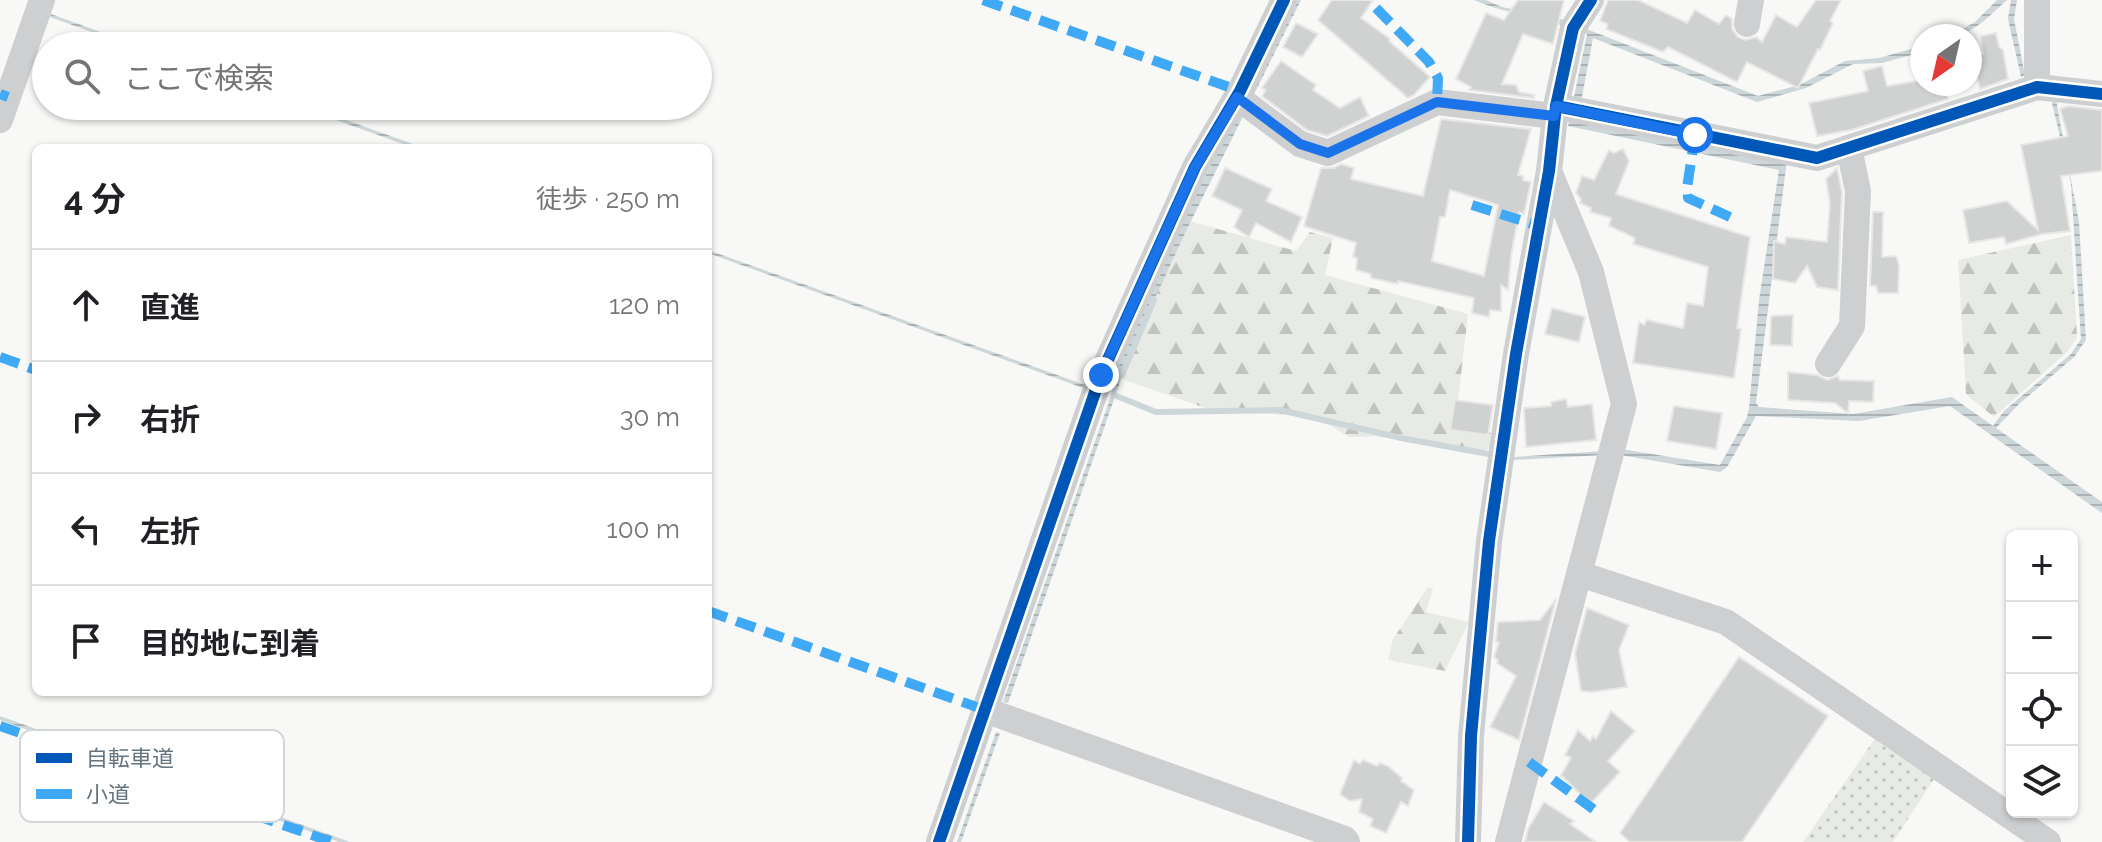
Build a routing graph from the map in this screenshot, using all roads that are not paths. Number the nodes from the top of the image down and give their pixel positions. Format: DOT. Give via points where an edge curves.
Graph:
graph roads {
  1 [pos="42,0"];
  2 [pos="1284,0"];
  3 [pos="1591,0"];
  4 [pos="2037,0"];
  5 [pos="2037,87"];
  6 [pos="2102,94"];
  7 [pos="1237,97"];
  8 [pos="1555,111"];
  9 [pos="0,120"];
  10 [pos="1849,148"];
  11 [pos="1549,171"];
  12 [pos="1828,364"];
  13 [pos="1580,574"];
  14 [pos="985,710"];
  15 [pos="939,842"];
  16 [pos="1347,842"];
  17 [pos="1468,842"];
  18 [pos="1508,842"];
  19 [pos="2048,842"];
  1 -- 9 [label="street"];
  2 -- 7 [label="street"];
  3 -- 8 [label="street" via="1573,28"];
  4 -- 5 [label="street"];
  5 -- 6 [label="street"];
  5 -- 10 [label="street"];
  7 -- 8 [label="street" via="1300,144 1328,153 1437,102"];
  7 -- 14 [label="street" via="1195,167 1101,375"];
  8 -- 10 [label="street" via="1817,158"];
  8 -- 11 [label="street"];
  10 -- 12 [label="street" via="1858,191 1852,326"];
  11 -- 13 [label="street" via="1591,272 1624,404"];
  11 -- 17 [label="street" via="1489,541 1471,736"];
  13 -- 18 [label="street"];
  13 -- 19 [label="street" via="1726,622"];
  14 -- 15 [label="street"];
  14 -- 16 [label="street"];
}
